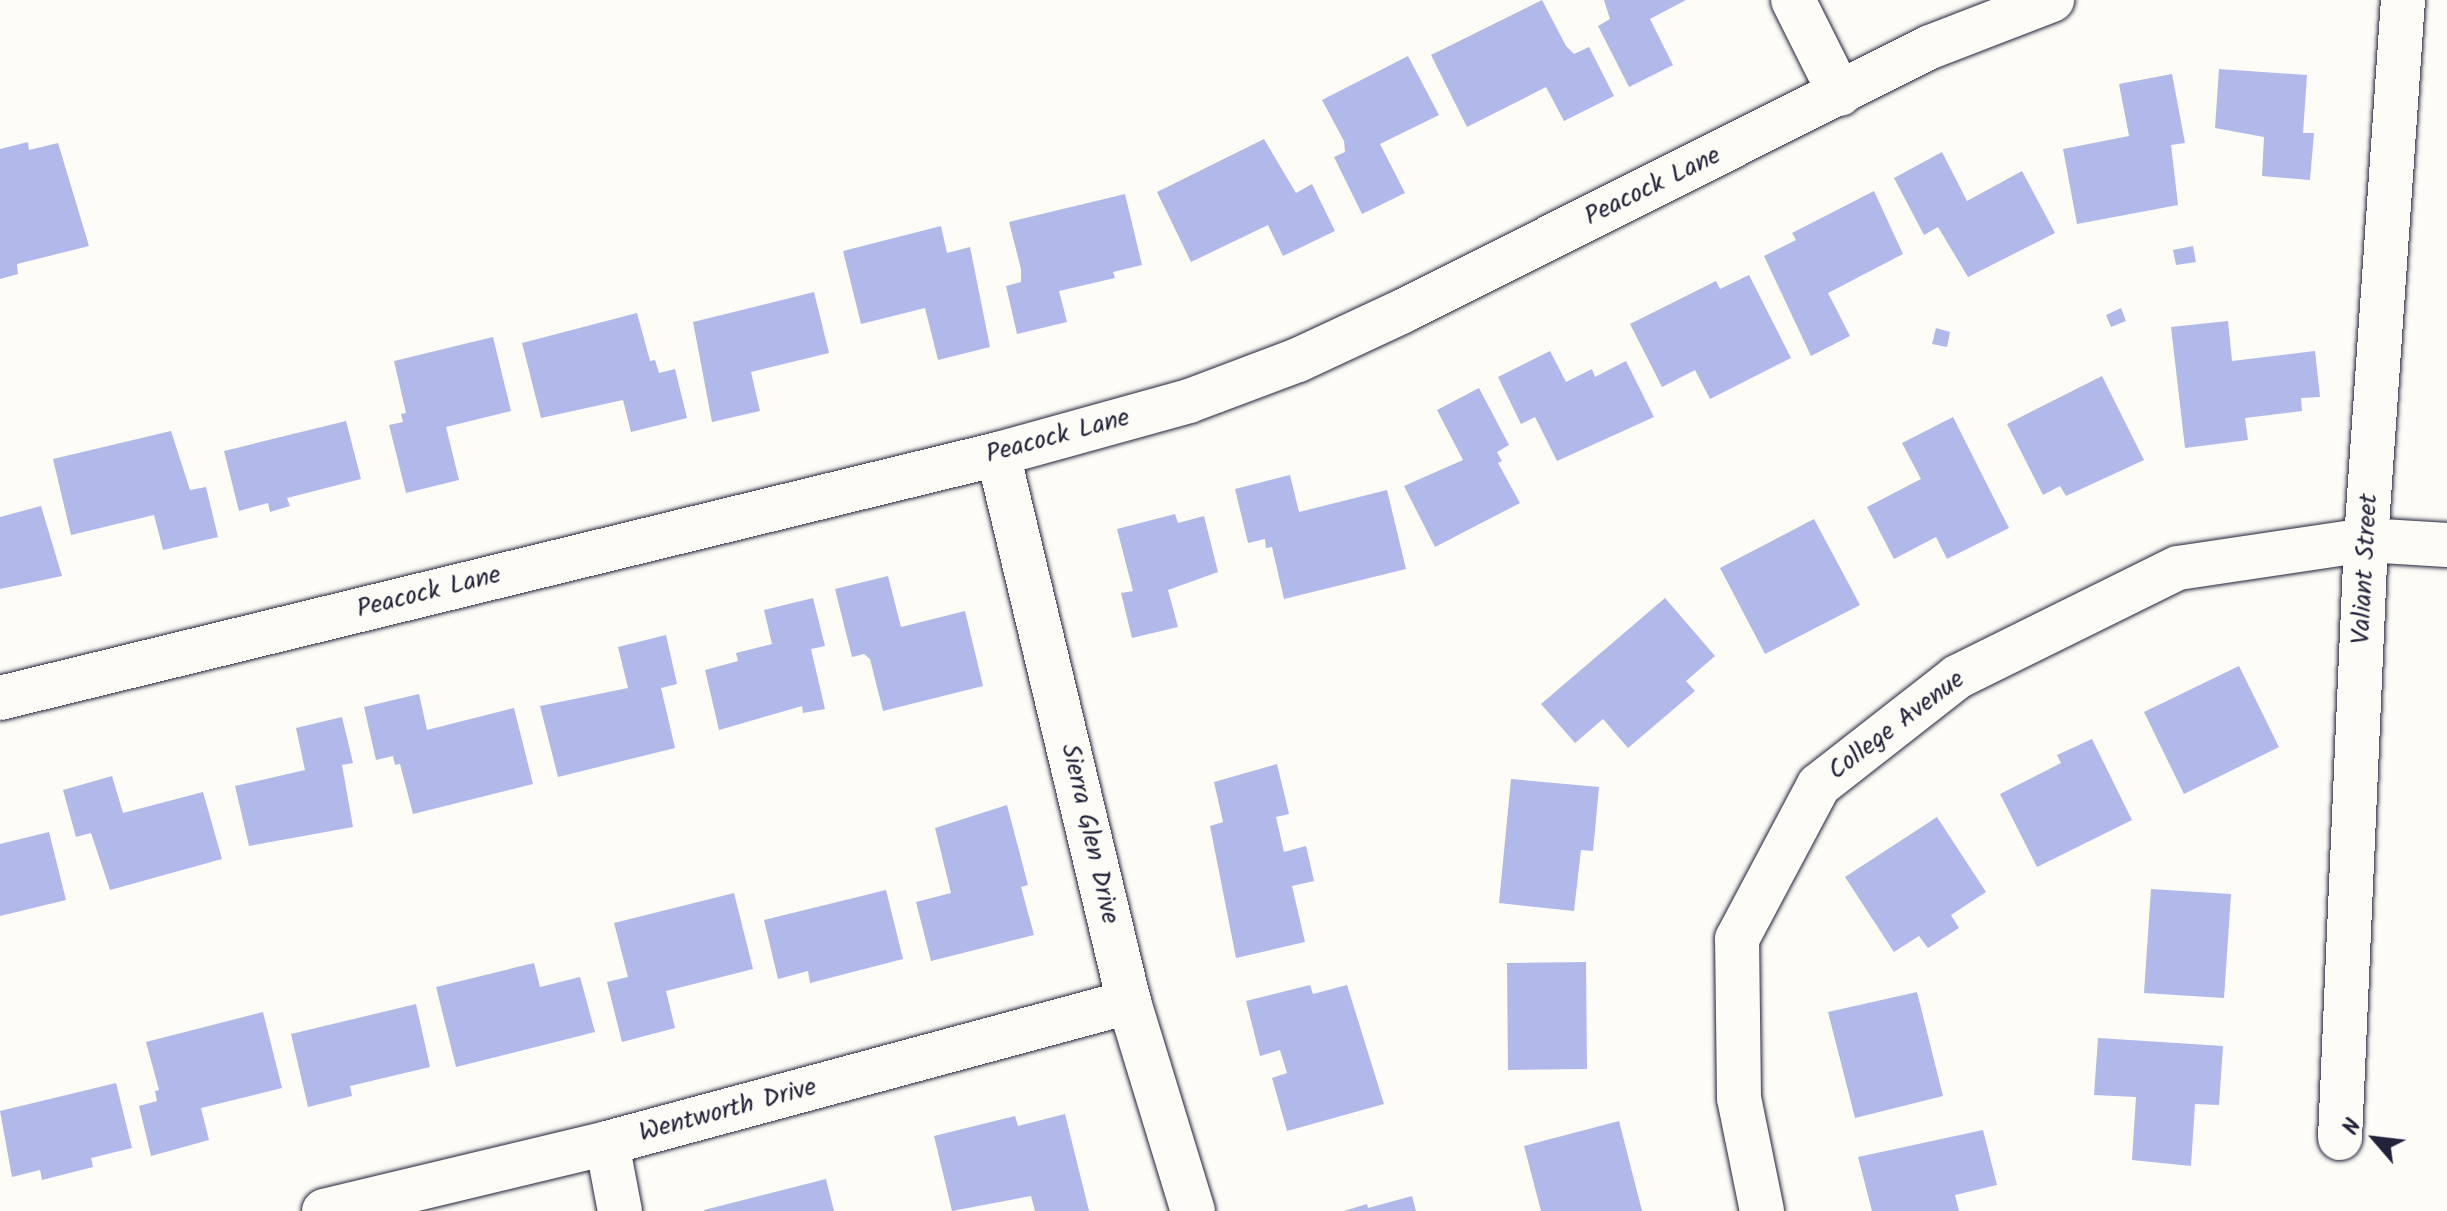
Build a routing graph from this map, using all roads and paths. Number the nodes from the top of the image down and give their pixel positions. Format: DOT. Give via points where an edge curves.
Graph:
graph roads {
  1 [pos="1793,0"];
  2 [pos="2052,0"];
  3 [pos="2403,0"];
  4 [pos="1840,94"];
  5 [pos="998,454"];
  6 [pos="2366,540"];
  7 [pos="2447,545"];
  8 [pos="0,698"];
  9 [pos="1129,1002"];
  10 [pos="2340,1138"];
  11 [pos="607,1143"];
  12 [pos="324,1211"];
  13 [pos="620,1211"];
  14 [pos="1193,1211"];
  15 [pos="1762,1211"];
  1 -- 4 [label="street"];
  2 -- 4 [label="street, Peacock Lane" via="1930,47"];
  3 -- 6 [label="street, Valiant Street"];
  4 -- 5 [label="street, Peacock Lane" via="1285,365 1189,401"];
  5 -- 8 [label="street, Peacock Lane"];
  5 -- 9 [label="street, Sierra Glen Drive"];
  6 -- 7 [label="street, College Avenue"];
  6 -- 10 [label="street, Valiant Street"];
  6 -- 15 [label="street, College Avenue" via="2178,568 1957,677 1819,785 1737,939 1739,1098"];
  9 -- 11 [label="street, Wentworth Drive"];
  9 -- 14 [label="street, Sierra Glen Drive"];
  11 -- 12 [label="street, Wentworth Drive"];
  11 -- 13 [label="street"];
}
